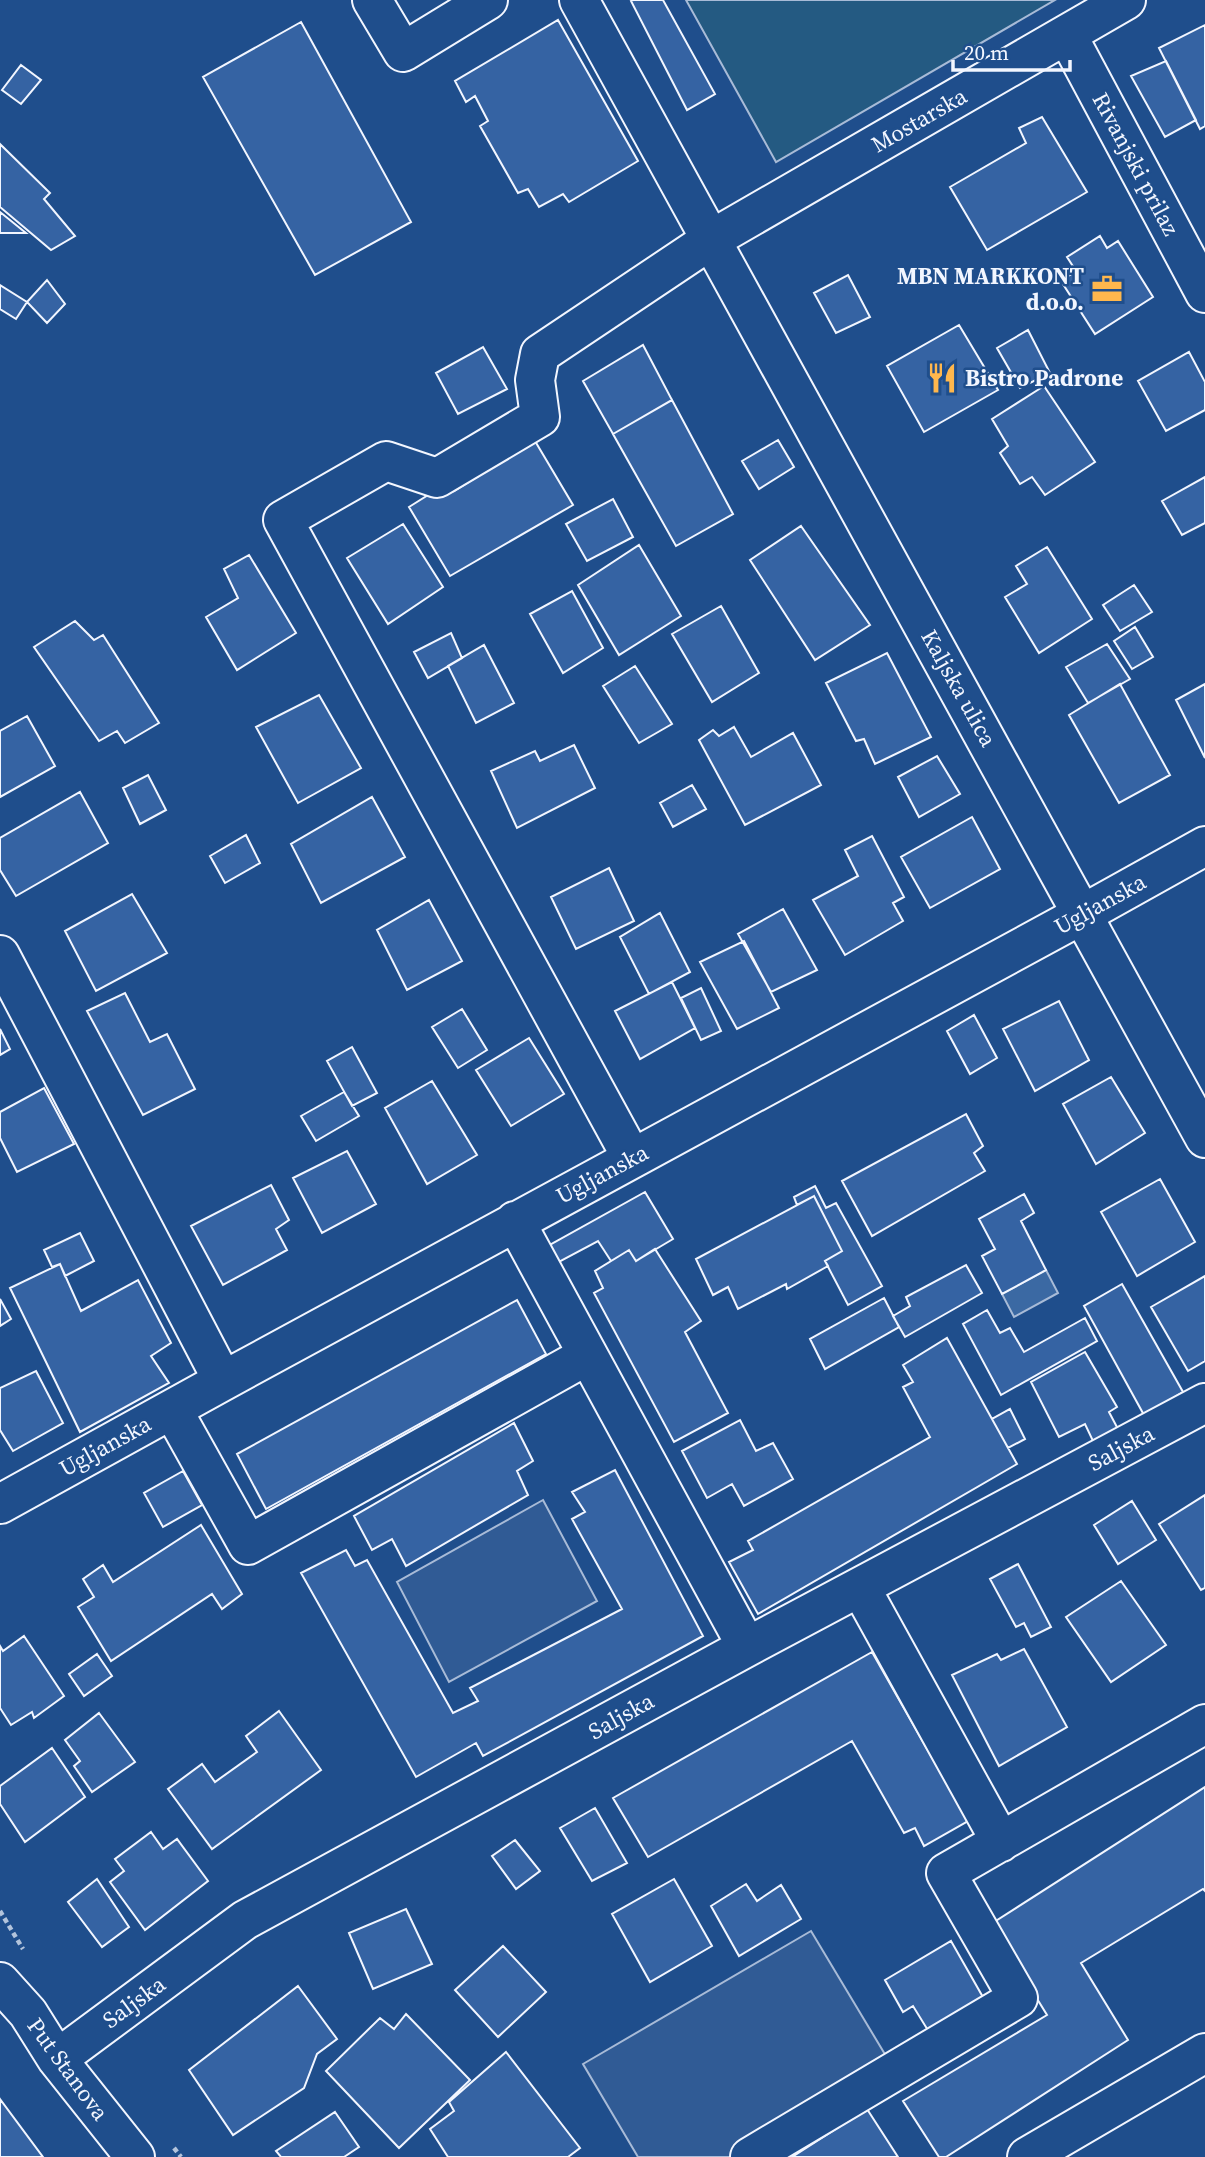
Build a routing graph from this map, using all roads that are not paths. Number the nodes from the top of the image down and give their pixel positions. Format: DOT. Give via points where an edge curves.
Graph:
graph roads {
  1 [pos="372,0"];
  2 [pos="488,0"];
  3 [pos="579,0"];
  4 [pos="1126,0"];
  5 [pos="1067,35"];
  6 [pos="712,239"];
  7 [pos="1205,293"];
  8 [pos="1205,846"];
  9 [pos="1083,914"];
  10 [pos="0,955"];
  11 [pos="1205,1138"];
  12 [pos="632,1158"];
  13 [pos="515,1221"];
  14 [pos="588,1355"];
  15 [pos="223,1381"];
  16 [pos="1205,1403"];
  17 [pos="172,1409"];
  18 [pos="0,1504"];
  19 [pos="860,1587"];
  20 [pos="747,1647"];
  21 [pos="1205,1724"];
  22 [pos="1001,1842"];
  23 [pos="0,1982"];
  24 [pos="1205,2053"];
  25 [pos="57,2059"];
  26 [pos="135,2157"];
  27 [pos="750,2157"];
  28 [pos="1027,2157"];
  1 -- 2 [label="street" via="403,52"];
  3 -- 6 [label="street, Kaljska ulica"];
  4 -- 5 [label="street, Mostarska"];
  5 -- 6 [label="street, Mostarska"];
  5 -- 7 [label="street, Rivanjski prilaz"];
  6 -- 9 [label="street, Kaljska ulica"];
  6 -- 12 [label="street, Mostarska" via="540,354 535,380 540,417 437,478 386,461 283,520"];
  8 -- 9 [label="street, Ugljanska"];
  9 -- 11 [label="street, Kaljska ulica"];
  9 -- 12 [label="street, Ugljanska"];
  10 -- 15 [label="street"];
  12 -- 13 [label="street, Ugljanska"];
  13 -- 14 [label="street"];
  13 -- 15 [label="street, Ugljanska"];
  14 -- 17 [label="street" via="248,1545"];
  14 -- 20 [label="street"];
  15 -- 17 [label="street, Ugljanska"];
  16 -- 19 [label="street, Saljska"];
  17 -- 18 [label="street, Ugljanska"];
  19 -- 20 [label="street, Saljska"];
  19 -- 22 [label="street"];
  20 -- 25 [label="street, Saljska" via="245,1920"];
  21 -- 22 [label="street"];
  22 -- 27 [label="street" via="946,1873 1018,1998"];
  23 -- 25 [label="street, Put Stanova" via="28,2013"];
  24 -- 28 [label="street"];
  25 -- 26 [label="street, Put Stanova"];
}
